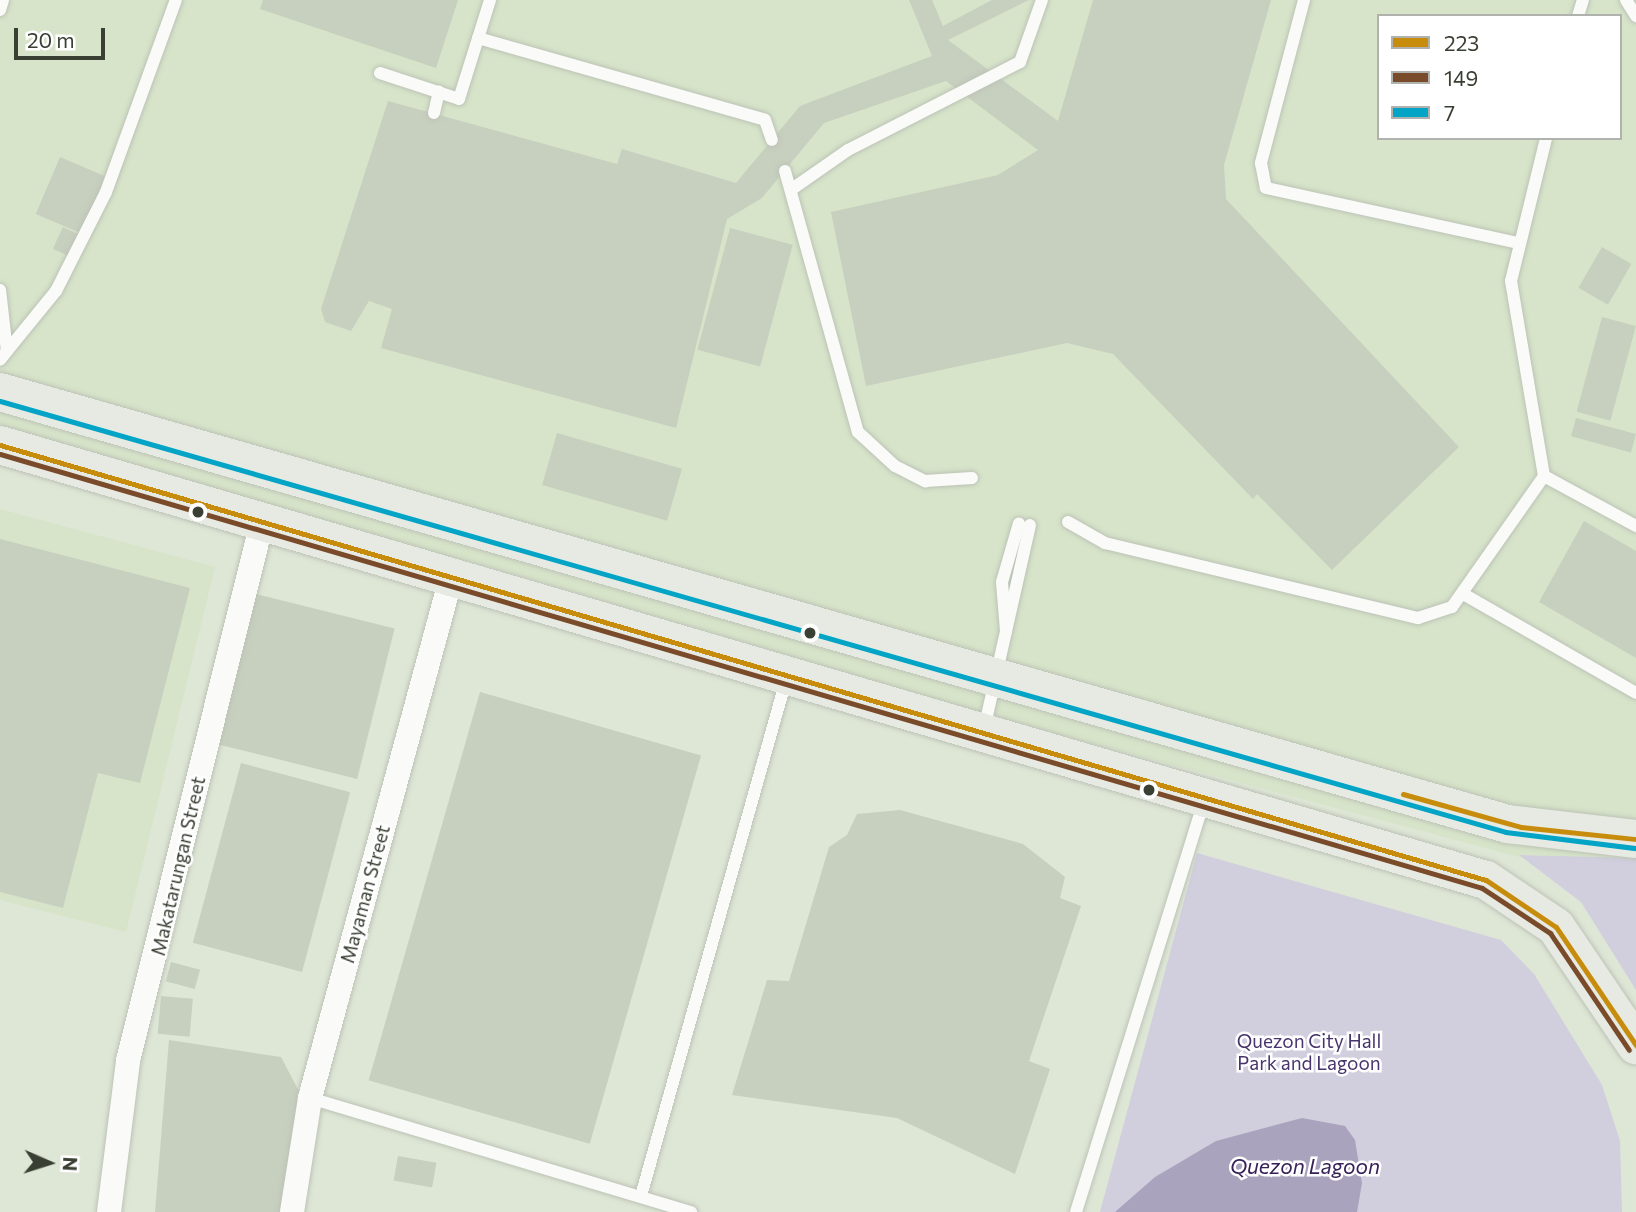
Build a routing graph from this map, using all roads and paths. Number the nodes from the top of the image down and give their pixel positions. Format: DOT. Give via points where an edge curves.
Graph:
graph roads {
  1 [pos="3,0"];
  2 [pos="176,0"];
  3 [pos="490,0"];
  4 [pos="1042,0"];
  5 [pos="1304,0"];
  6 [pos="1626,0"];
  7 [pos="0,10"];
  8 [pos="1636,16"];
  9 [pos="478,38"];
  10 [pos="380,74"];
  11 [pos="439,92"];
  12 [pos="434,113"];
  13 [pos="772,140"];
  14 [pos="1545,140"];
  15 [pos="785,171"];
  16 [pos="793,189"];
  17 [pos="1517,243"];
  18 [pos="0,290"];
  19 [pos="3,356"];
  20 [pos="0,392"];
  21 [pos="0,445"];
  22 [pos="1544,477"];
  23 [pos="972,478"];
  24 [pos="262,522"];
  25 [pos="1068,522"];
  26 [pos="1636,526"];
  27 [pos="451,578"];
  28 [pos="1465,595"];
  29 [pos="1003,660"];
  30 [pos="787,676"];
  31 [pos="1636,693"];
  32 [pos="983,733"];
  33 [pos="1206,798"];
  34 [pos="1636,839"];
  35 [pos="1636,1045"];
  36 [pos="310,1098"];
  37 [pos="640,1196"];
  38 [pos="109,1212"];
  39 [pos="292,1212"];
  40 [pos="691,1212"];
  41 [pos="1076,1212"];
  1 -- 7 [label="lane"];
  2 -- 19 [label="lane" via="106,192 56,291"];
  3 -- 9 [label="lane"];
  4 -- 16 [label="lane" via="1020,62 848,150"];
  5 -- 17 [label="lane" via="1261,163 1266,188"];
  6 -- 8 [label="lane"];
  9 -- 11 [label="lane" via="459,99"];
  9 -- 13 [label="lane" via="765,120"];
  10 -- 11 [label="lane"];
  11 -- 12 [label="lane"];
  14 -- 17 [label="lane"];
  15 -- 16 [label="lane"];
  16 -- 23 [label="lane" via="858,432 895,466 925,481"];
  17 -- 22 [label="lane" via="1512,307"];
  18 -- 19 [label="lane"];
  20 -- 29 [label="main road"];
  21 -- 24 [label="main road"];
  22 -- 26 [label="lane"];
  22 -- 28 [label="lane"];
  24 -- 27 [label="main road"];
  24 -- 38 [label="street, Makatarungan Street" via="246,569 164,934 128,1061"];
  25 -- 28 [label="lane" via="1105,543 1418,618 1441,615"];
  27 -- 30 [label="main road"];
  27 -- 36 [label="street, Mayaman Street"];
  28 -- 31 [label="lane"];
  29 -- 29 [label="lane" via="1025,524 1002,582"];
  29 -- 32 [label="lane"];
  29 -- 34 [label="main road" via="1508,824"];
  30 -- 32 [label="main road"];
  30 -- 37 [label="lane"];
  32 -- 33 [label="main road"];
  33 -- 35 [label="main road" via="1502,886 1571,944"];
  33 -- 41 [label="lane"];
  36 -- 37 [label="lane"];
  36 -- 39 [label="street, Mayaman Street"];
  37 -- 40 [label="lane"];
}
